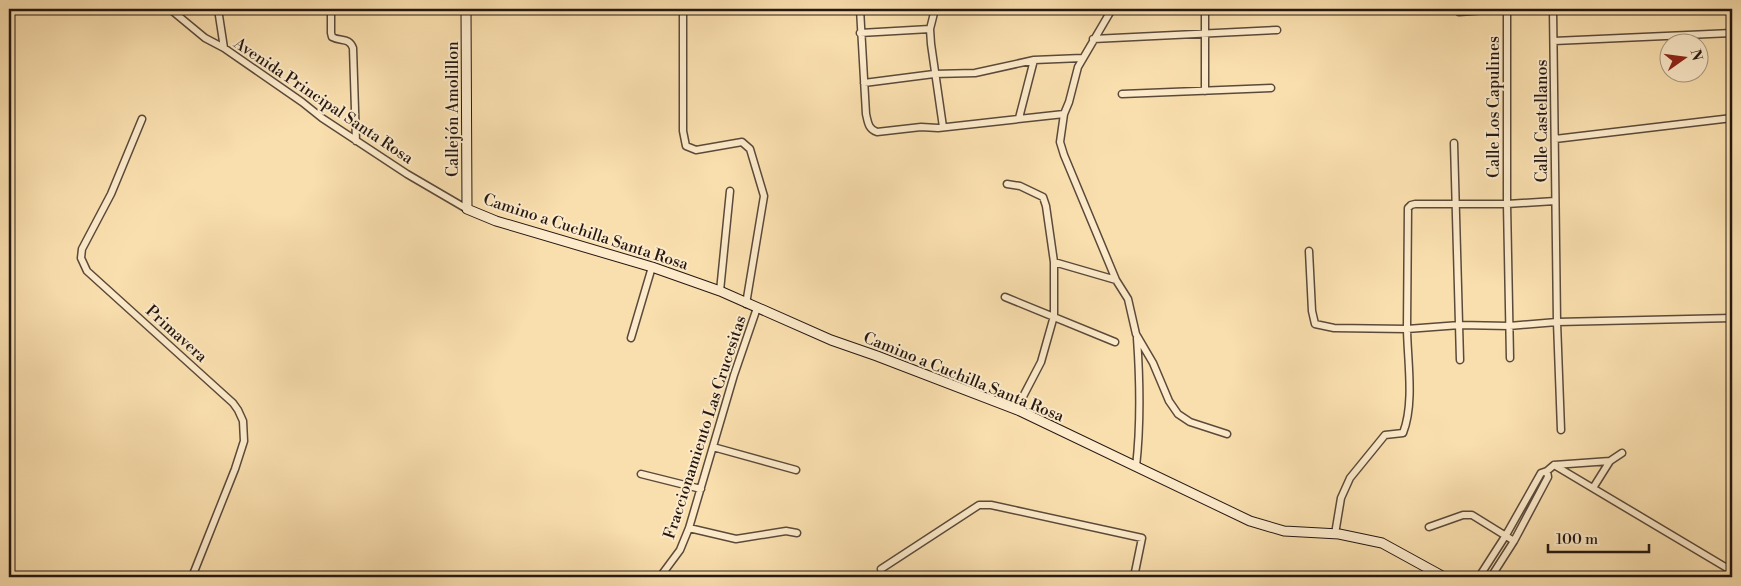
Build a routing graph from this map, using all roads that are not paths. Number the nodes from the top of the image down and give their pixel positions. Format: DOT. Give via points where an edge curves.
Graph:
graph roads {
  1 [pos="170,9"];
  2 [pos="218,9"];
  3 [pos="330,9"];
  4 [pos="466,9"];
  5 [pos="683,9"];
  6 [pos="860,9"];
  7 [pos="935,9"];
  8 [pos="1112,9"];
  9 [pos="1204,9"];
  10 [pos="1501,9"];
  11 [pos="1507,9"];
  12 [pos="1554,9"];
  13 [pos="1459,12"];
  14 [pos="930,29"];
  15 [pos="1277,30"];
  16 [pos="860,32"];
  17 [pos="1204,33"];
  18 [pos="1732,33"];
  19 [pos="1093,39"];
  20 [pos="1554,41"];
  21 [pos="224,48"];
  22 [pos="1082,58"];
  23 [pos="1034,60"];
  24 [pos="934,74"];
  25 [pos="864,83"];
  26 [pos="1271,88"];
  27 [pos="1205,91"];
  28 [pos="1122,94"];
  29 [pos="1064,114"];
  30 [pos="1019,118"];
  31 [pos="1732,118"];
  32 [pos="142,119"];
  33 [pos="943,127"];
  34 [pos="1555,139"];
  35 [pos="356,141"];
  36 [pos="1454,143"];
  37 [pos="1007,184"];
  38 [pos="730,191"];
  39 [pos="1555,201"];
  40 [pos="1456,204"];
  41 [pos="1507,204"];
  42 [pos="467,209"];
  43 [pos="1309,251"];
  44 [pos="1054,262"];
  45 [pos="652,267"];
  46 [pos="1116,280"];
  47 [pos="720,291"];
  48 [pos="1005,297"];
  49 [pos="746,304"];
  50 [pos="757,308"];
  51 [pos="1054,316"];
  52 [pos="1732,318"];
  53 [pos="1557,322"];
  54 [pos="1460,325"];
  55 [pos="1509,326"];
  56 [pos="1407,329"];
  57 [pos="1136,334"];
  58 [pos="631,338"];
  59 [pos="1115,342"];
  60 [pos="1510,358"];
  61 [pos="1460,360"];
  62 [pos="1016,410"];
  63 [pos="1561,430"];
  64 [pos="1227,434"];
  65 [pos="714,447"];
  66 [pos="1622,453"];
  67 [pos="1610,461"];
  68 [pos="1554,465"];
  69 [pos="1136,467"];
  70 [pos="796,470"];
  71 [pos="1547,471"];
  72 [pos="641,474"];
  73 [pos="1593,488"];
  74 [pos="701,489"];
  75 [pos="1429,527"];
  76 [pos="689,528"];
  77 [pos="797,533"];
  78 [pos="1335,534"];
  79 [pos="1506,535"];
  80 [pos="1514,541"];
  81 [pos="881,568"];
  82 [pos="1732,571"];
  83 [pos="192,577"];
  84 [pos="660,577"];
  85 [pos="1134,577"];
  86 [pos="1444,577"];
  87 [pos="1479,577"];
  88 [pos="1492,577"];
  1 -- 21 [label="street, Avenida Principal Santa Rosa" via="205,38"];
  2 -- 21 [label="street"];
  3 -- 35 [label="street" via="332,37 351,42 353,48"];
  4 -- 42 [label="street, Callejón Amolillon"];
  5 -- 49 [label="street" via="683,131 686,146 696,150 742,142 750,149 764,196"];
  6 -- 16 [label="street"];
  7 -- 14 [label="street"];
  8 -- 19 [label="street"];
  9 -- 17 [label="street"];
  10 -- 13 [label="street"];
  11 -- 41 [label="street, Calle Los Capulines"];
  12 -- 20 [label="street"];
  14 -- 16 [label="street"];
  14 -- 24 [label="street"];
  15 -- 17 [label="street"];
  16 -- 25 [label="street"];
  17 -- 19 [label="street"];
  17 -- 27 [label="street"];
  18 -- 20 [label="street"];
  19 -- 22 [label="street"];
  20 -- 34 [label="street, Calle Castellanos"];
  21 -- 35 [label="street, Avenida Principal Santa Rosa"];
  22 -- 23 [label="street"];
  22 -- 29 [label="street"];
  23 -- 24 [label="street" via="975,74"];
  23 -- 30 [label="street"];
  24 -- 25 [label="street"];
  24 -- 33 [label="street"];
  25 -- 33 [label="street" via="866,114 872,130"];
  26 -- 27 [label="street"];
  27 -- 28 [label="street"];
  29 -- 30 [label="street"];
  29 -- 46 [label="street" via="1060,142 1064,155"];
  30 -- 33 [label="street"];
  31 -- 34 [label="street"];
  32 -- 83 [label="street, Primavera" via="81,258 87,271 233,403 243,421 244,441 235,469"];
  34 -- 39 [label="street, Calle Castellanos"];
  35 -- 42 [label="street, Avenida Principal Santa Rosa"];
  36 -- 40 [label="street"];
  37 -- 44 [label="street" via="1020,186 1045,200"];
  38 -- 47 [label="street"];
  39 -- 41 [label="street"];
  39 -- 53 [label="street, Calle Castellanos"];
  40 -- 41 [label="street"];
  40 -- 54 [label="street"];
  40 -- 56 [label="street" via="1411,205 1408,208"];
  41 -- 55 [label="street, Calle Los Capulines"];
  42 -- 45 [label="street, Camino a Cuchilla Santa Rosa" via="496,221"];
  43 -- 56 [label="street" via="1314,324 1334,328"];
  44 -- 46 [label="street"];
  44 -- 51 [label="street"];
  45 -- 47 [label="street, Camino a Cuchilla Santa Rosa"];
  45 -- 58 [label="street"];
  46 -- 57 [label="street" via="1128,299"];
  47 -- 49 [label="street, Camino a Cuchilla Santa Rosa"];
  48 -- 51 [label="street"];
  49 -- 50 [label="street, Camino a Cuchilla Santa Rosa"];
  50 -- 62 [label="street, Camino a Cuchilla Santa Rosa" via="831,340"];
  50 -- 65 [label="street, Fraccionamiento Las Crucesitas"];
  51 -- 59 [label="street"];
  51 -- 62 [label="street" via="1041,362"];
  52 -- 53 [label="street"];
  53 -- 55 [label="street"];
  53 -- 63 [label="street, Calle Castellanos"];
  54 -- 55 [label="street"];
  54 -- 56 [label="street"];
  54 -- 61 [label="street"];
  55 -- 60 [label="street, Calle Los Capulines"];
  56 -- 78 [label="street" via="1410,385 1403,433 1385,435 1350,478 1341,498"];
  57 -- 64 [label="street" via="1178,414 1190,422"];
  57 -- 69 [label="street" via="1140,395"];
  62 -- 69 [label="street, Camino a Cuchilla Santa Rosa"];
  65 -- 70 [label="street"];
  65 -- 74 [label="street, Fraccionamiento Las Crucesitas"];
  66 -- 67 [label="street"];
  67 -- 68 [label="street"];
  67 -- 73 [label="street"];
  68 -- 71 [label="street"];
  68 -- 73 [label="street"];
  69 -- 78 [label="street, Camino a Cuchilla Santa Rosa" via="1250,521 1284,531"];
  71 -- 79 [label="street" via="1541,473"];
  71 -- 80 [label="street" via="1548,477"];
  72 -- 74 [label="street"];
  73 -- 82 [label="street"];
  74 -- 76 [label="street, Fraccionamiento Las Crucesitas"];
  75 -- 79 [label="street" via="1472,515"];
  76 -- 77 [label="street" via="736,539"];
  76 -- 84 [label="street, Fraccionamiento Las Crucesitas" via="680,550"];
  78 -- 86 [label="street, Camino a Cuchilla Santa Rosa" via="1382,543"];
  79 -- 80 [label="street"];
  79 -- 87 [label="street"];
  80 -- 88 [label="street"];
  81 -- 85 [label="street" via="979,505 991,505 1142,538"];
}
